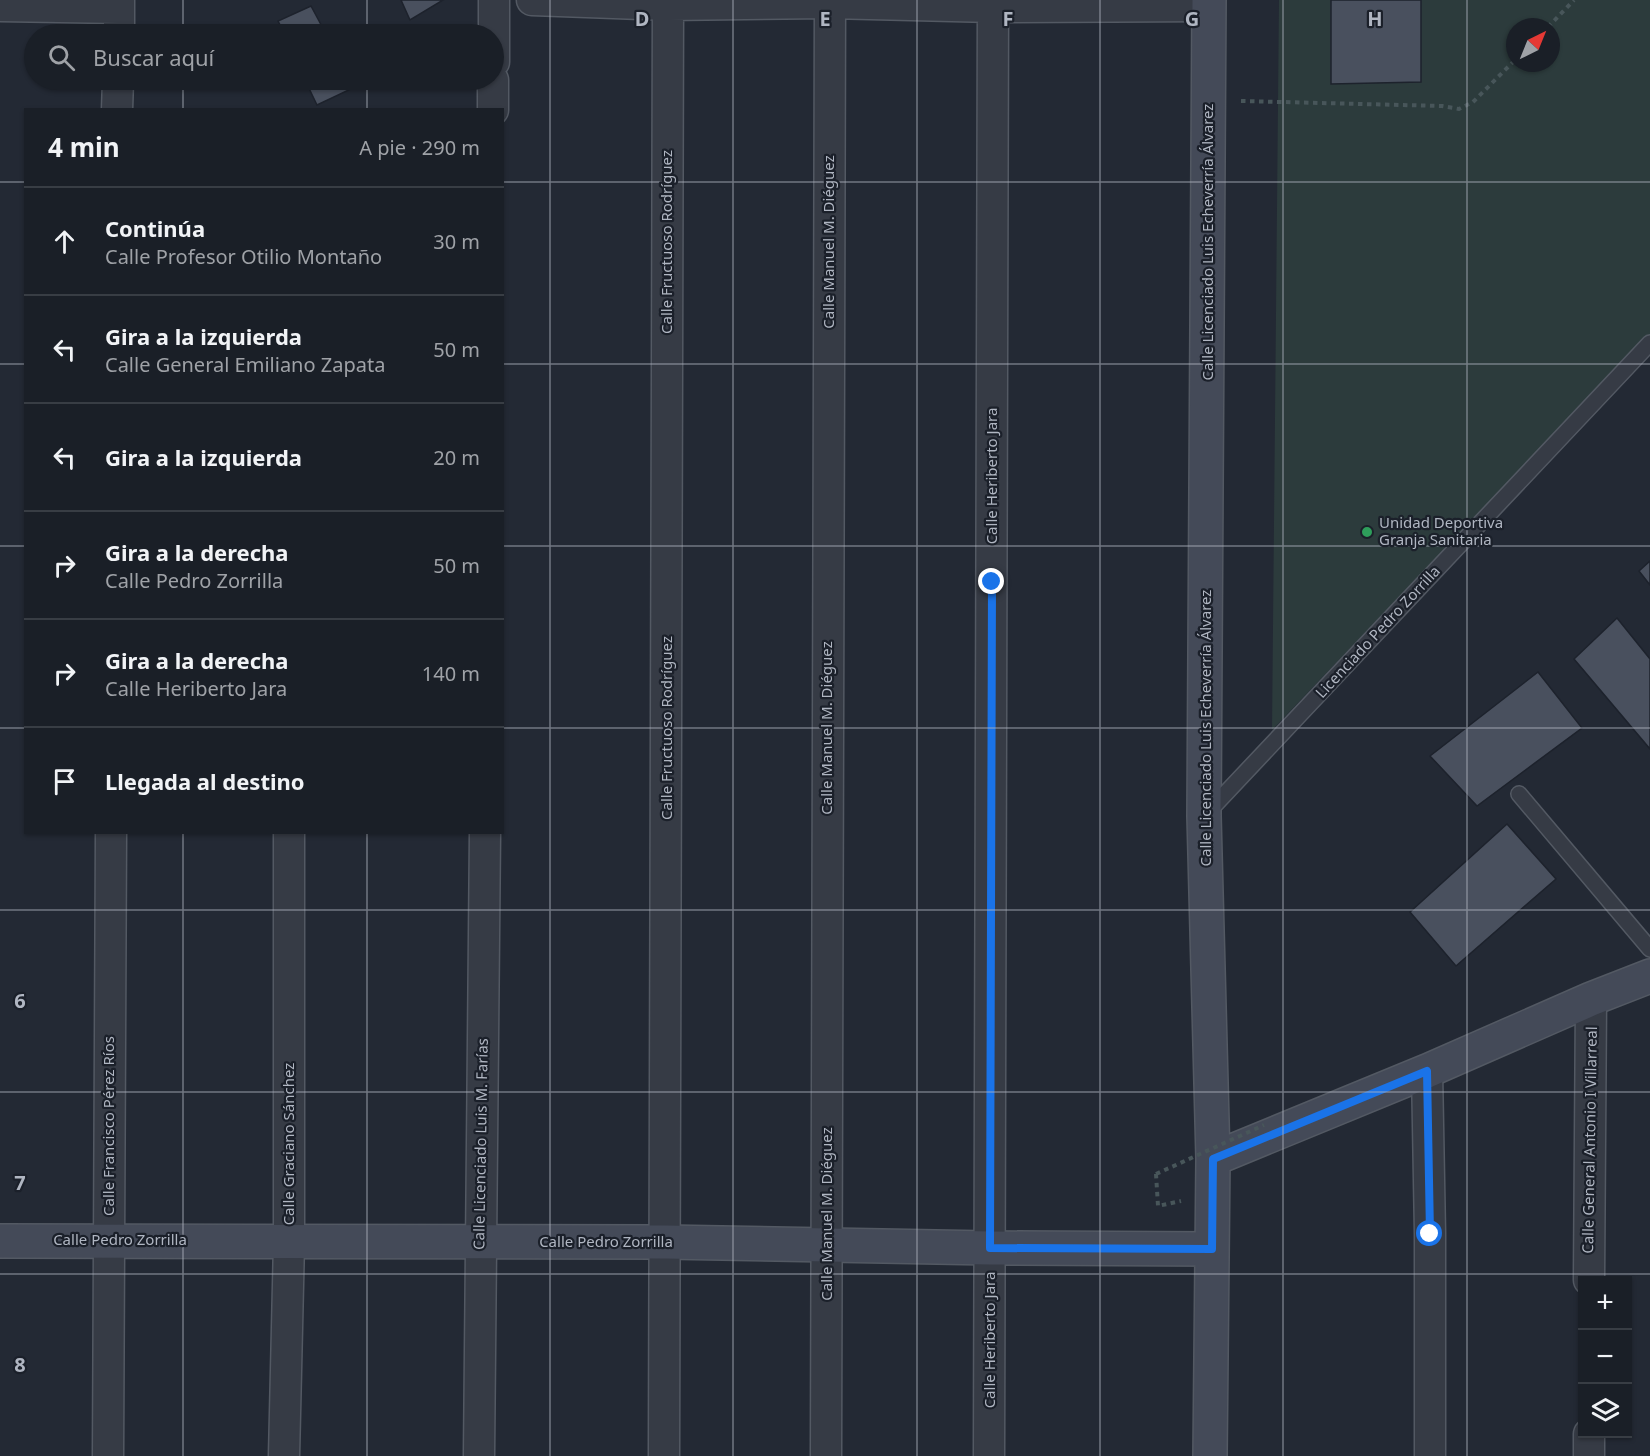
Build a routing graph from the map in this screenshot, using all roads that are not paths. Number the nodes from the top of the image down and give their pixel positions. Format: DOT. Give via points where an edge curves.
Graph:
graph roads {
  1 [pos="494,0"];
  2 [pos="531,0"];
  3 [pos="830,1"];
  4 [pos="668,2"];
  5 [pos="993,3"];
  6 [pos="1209,3"];
  7 [pos="0,6"];
  8 [pos="119,14"];
  9 [pos="494,24"];
  10 [pos="118,90"];
  11 [pos="493,90"];
  12 [pos="117,108"];
  13 [pos="493,108"];
  14 [pos="1650,343"];
  15 [pos="1519,794"];
  16 [pos="1204,816"];
  17 [pos="111,834"];
  18 [pos="289,834"];
  19 [pos="485,834"];
  20 [pos="1650,949"];
  21 [pos="1650,976"];
  22 [pos="1591,999"];
  23 [pos="1427,1071"];
  24 [pos="1213,1159"];
  25 [pos="0,1240"];
  26 [pos="109,1240"];
  27 [pos="289,1242"];
  28 [pos="480,1242"];
  29 [pos="665,1242"];
  30 [pos="827,1244"];
  31 [pos="990,1248"];
  32 [pos="1212,1249"];
  33 [pos="1588,1276"];
  34 [pos="1589,1438"];
  35 [pos="108,1456"];
  36 [pos="284,1456"];
  37 [pos="479,1456"];
  38 [pos="664,1456"];
  39 [pos="826,1456"];
  40 [pos="989,1456"];
  41 [pos="1210,1456"];
  42 [pos="1430,1456"];
  43 [pos="1589,1456"];
  1 -- 9 [label="street"];
  2 -- 4 [label="street"];
  3 -- 4 [label="street"];
  3 -- 5 [label="street"];
  3 -- 30 [label="street, Calle Manuel M. Diéguez"];
  4 -- 29 [label="street, Calle Fructuoso Rodríguez"];
  5 -- 6 [label="street"];
  5 -- 31 [label="street, Calle Heriberto Jara"];
  6 -- 16 [label="street, Calle Licenciado Luis Echeverría Álvarez"];
  7 -- 8 [label="street"];
  10 -- 12 [label="street"];
  11 -- 13 [label="street"];
  14 -- 16 [label="lane, Licenciado Pedro Zorrilla"];
  15 -- 20 [label="lane"];
  16 -- 24 [label="street, Calle Licenciado Luis Echeverría Álvarez"];
  17 -- 26 [label="street, Calle Francisco Pérez Ríos"];
  18 -- 27 [label="street, Calle Graciano Sánchez"];
  19 -- 28 [label="street, Calle Licenciado Luis M. Farías"];
  21 -- 22 [label="street"];
  22 -- 23 [label="street"];
  22 -- 33 [label="street, Calle General Antonio I Villarreal"];
  23 -- 24 [label="street"];
  23 -- 42 [label="street"];
  24 -- 32 [label="street, Calle Licenciado Luis Echeverría Álvarez"];
  25 -- 26 [label="street, Calle Pedro Zorrilla"];
  26 -- 27 [label="street, Calle Pedro Zorrilla"];
  26 -- 35 [label="street, Calle Francisco Pérez Ríos"];
  27 -- 28 [label="street, Calle Pedro Zorrilla"];
  27 -- 36 [label="street, Calle Graciano Sánchez"];
  28 -- 29 [label="street, Calle Pedro Zorrilla"];
  28 -- 37 [label="street, Calle Licenciado Luis M. Farías"];
  29 -- 30 [label="street, Calle Pedro Zorrilla"];
  29 -- 38 [label="street, Calle Fructuoso Rodríguez"];
  30 -- 31 [label="street, Calle Pedro Zorrilla"];
  30 -- 39 [label="street, Calle Manuel M. Diéguez"];
  31 -- 32 [label="street, Calle Pedro Zorrilla"];
  31 -- 40 [label="street, Calle Heriberto Jara"];
  32 -- 41 [label="street, Calle Licenciado Luis Echeverría Álvarez"];
  34 -- 43 [label="street"];
}
